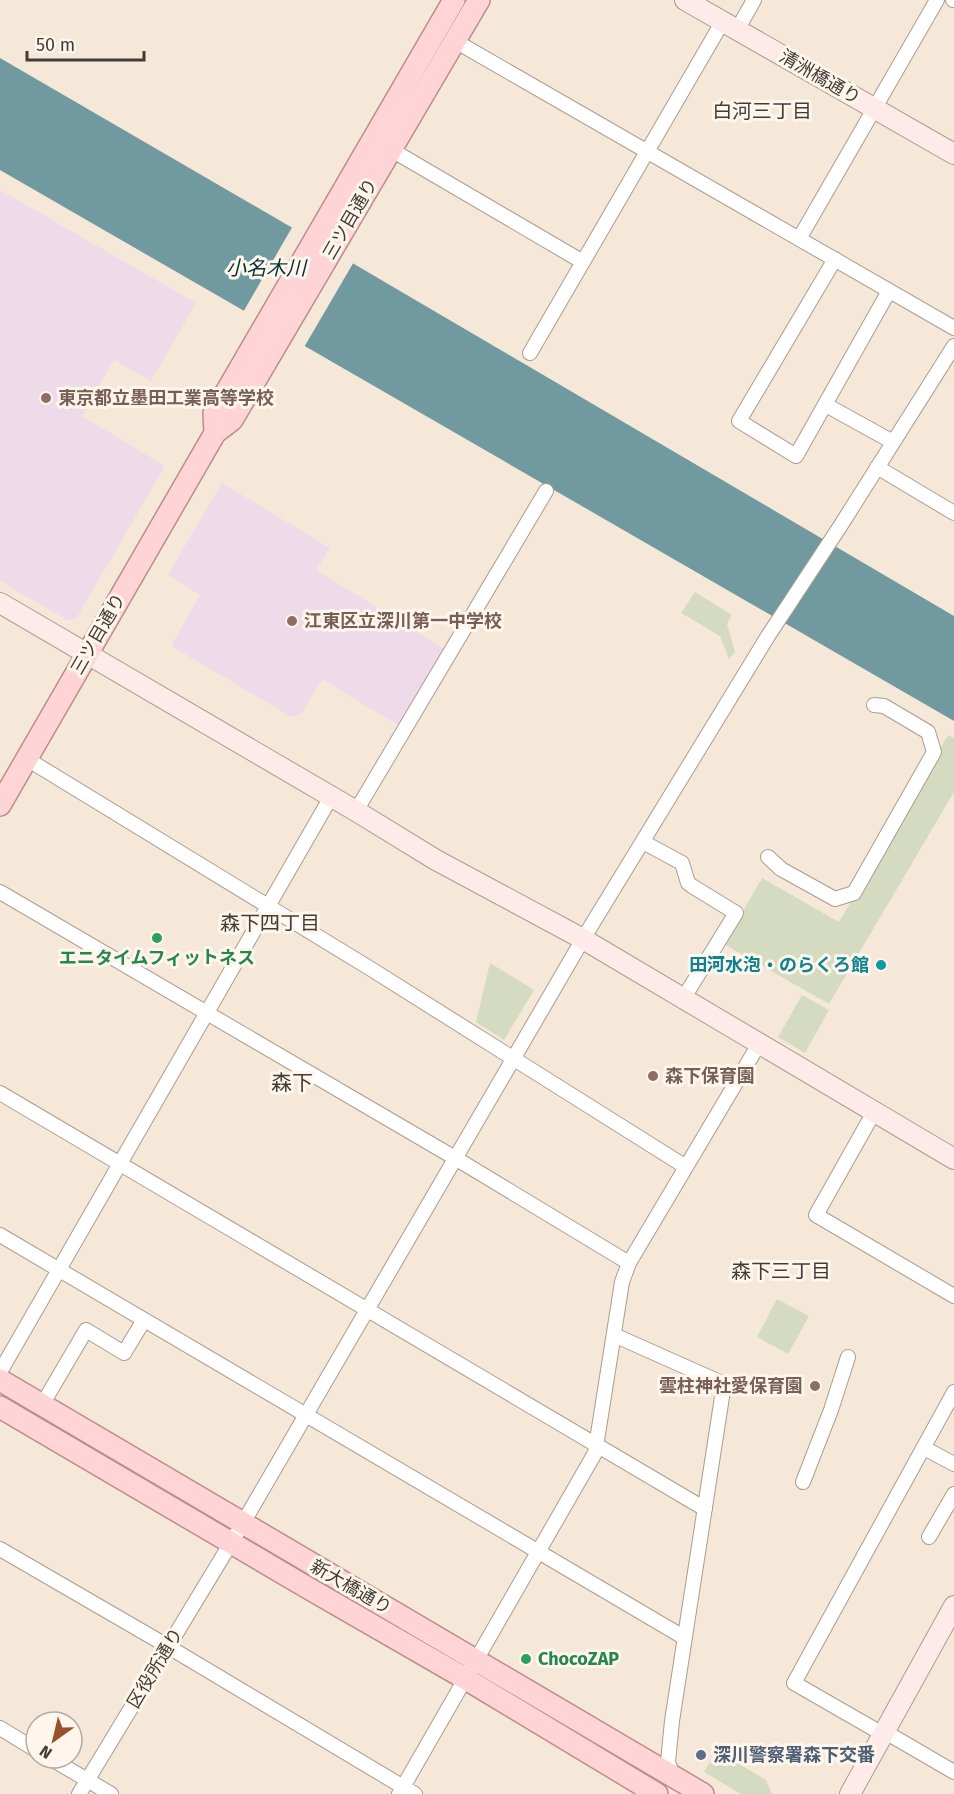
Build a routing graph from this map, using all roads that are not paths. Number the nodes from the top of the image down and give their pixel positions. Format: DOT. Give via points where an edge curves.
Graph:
graph roads {
  1 [pos="453,0"];
  2 [pos="479,0"];
  3 [pos="685,0"];
  4 [pos="754,0"];
  5 [pos="937,0"];
  6 [pos="730,26"];
  7 [pos="455,41"];
  8 [pos="875,109"];
  9 [pos="390,149"];
  10 [pos="647,152"];
  11 [pos="954,154"];
  12 [pos="799,239"];
  13 [pos="326,240"];
  14 [pos="835,259"];
  15 [pos="583,261"];
  16 [pos="890,291"];
  17 [pos="954,328"];
  18 [pos="954,346"];
  19 [pos="530,353"];
  20 [pos="826,405"];
  21 [pos="893,442"];
  22 [pos="877,467"];
  23 [pos="546,491"];
  24 [pos="954,513"];
  25 [pos="0,603"];
  26 [pos="87,654"];
  27 [pos="27,759"];
  28 [pos="331,797"];
  29 [pos="0,805"];
  30 [pos="356,811"];
  31 [pos="643,842"];
  32 [pos="768,857"];
  33 [pos="0,892"];
  34 [pos="268,906"];
  35 [pos="583,939"];
  36 [pos="683,999"];
  37 [pos="208,1014"];
  38 [pos="759,1044"];
  39 [pos="513,1059"];
  40 [pos="0,1093"];
  41 [pos="874,1112"];
  42 [pos="455,1158"];
  43 [pos="954,1160"];
  44 [pos="121,1164"];
  45 [pos="686,1167"];
  46 [pos="0,1235"];
  47 [pos="629,1263"];
  48 [pos="59,1269"];
  49 [pos="954,1296"];
  50 [pos="366,1309"];
  51 [pos="144,1320"];
  52 [pos="615,1335"];
  53 [pos="848,1357"];
  54 [pos="0,1372"];
  55 [pos="0,1380"];
  56 [pos="954,1392"];
  57 [pos="42,1405"];
  58 [pos="0,1407"];
  59 [pos="306,1415"];
  60 [pos="596,1445"];
  61 [pos="924,1448"];
  62 [pos="954,1464"];
  63 [pos="803,1482"];
  64 [pos="954,1494"];
  65 [pos="705,1509"];
  66 [pos="243,1523"];
  67 [pos="929,1537"];
  68 [pos="231,1543"];
  69 [pos="0,1549"];
  70 [pos="539,1552"];
  71 [pos="954,1606"];
  72 [pos="685,1638"];
  73 [pos="168,1647"];
  74 [pos="471,1670"];
  75 [pos="0,1728"];
  76 [pos="884,1733"];
  77 [pos="24,1743"];
  78 [pos="70,1770"];
  79 [pos="954,1772"];
  80 [pos="673,1776"];
  81 [pos="87,1780"];
  82 [pos="406,1792"];
  83 [pos="79,1794"];
  84 [pos="111,1794"];
  85 [pos="657,1794"];
  86 [pos="703,1794"];
  87 [pos="850,1794"];
  1 -- 13 [label="main road, 三ツ目通り"];
  2 -- 7 [label="main road, 三ツ目通り"];
  3 -- 6 [label="street, 清洲橋通り"];
  4 -- 6 [label="street"];
  5 -- 8 [label="street"];
  6 -- 8 [label="street, 清洲橋通り"];
  6 -- 10 [label="street"];
  7 -- 9 [label="main road, 三ツ目通り"];
  7 -- 10 [label="street"];
  8 -- 11 [label="street, 清洲橋通り"];
  8 -- 12 [label="street"];
  9 -- 13 [label="main road, 三ツ目通り"];
  9 -- 15 [label="street"];
  10 -- 12 [label="street"];
  10 -- 15 [label="street"];
  12 -- 14 [label="street"];
  13 -- 26 [label="main road, 三ツ目通り" via="259,356 232,420 215,433"];
  14 -- 16 [label="street"];
  14 -- 20 [label="street" via="739,421 796,456"];
  15 -- 19 [label="street"];
  16 -- 17 [label="street"];
  16 -- 20 [label="street"];
  18 -- 21 [label="street, 区役所通り"];
  20 -- 21 [label="street"];
  21 -- 22 [label="street, 区役所通り"];
  22 -- 24 [label="street"];
  22 -- 31 [label="street, 区役所通り" via="768,636"];
  23 -- 30 [label="street"];
  25 -- 26 [label="street"];
  26 -- 27 [label="main road, 三ツ目通り"];
  26 -- 28 [label="street"];
  27 -- 29 [label="main road, 三ツ目通り"];
  27 -- 34 [label="street"];
  28 -- 30 [label="street"];
  28 -- 34 [label="street"];
  30 -- 35 [label="street" via="436,860"];
  31 -- 35 [label="street, 区役所通り"];
  31 -- 36 [label="street" via="682,863 688,883 736,913"];
  32 -- 32 [label="street" via="835,899 854,893 934,752 928,732 884,706 874,705 922,737 927,753 849,888 834,891"];
  33 -- 37 [label="street"];
  34 -- 37 [label="street"];
  34 -- 39 [label="street"];
  35 -- 36 [label="street"];
  35 -- 39 [label="street, 区役所通り"];
  36 -- 38 [label="street"];
  37 -- 42 [label="street"];
  37 -- 44 [label="street"];
  38 -- 41 [label="street"];
  38 -- 45 [label="street"];
  39 -- 42 [label="street, 区役所通り"];
  39 -- 45 [label="street"];
  40 -- 44 [label="street"];
  41 -- 43 [label="street"];
  41 -- 49 [label="street" via="816,1215"];
  42 -- 47 [label="street"];
  42 -- 50 [label="street, 区役所通り"];
  44 -- 48 [label="street"];
  44 -- 50 [label="street"];
  45 -- 47 [label="street"];
  46 -- 48 [label="street"];
  47 -- 52 [label="street" via="622,1282"];
  48 -- 51 [label="street"];
  48 -- 54 [label="street"];
  50 -- 59 [label="street, 区役所通り"];
  50 -- 60 [label="street"];
  51 -- 57 [label="street" via="124,1353 86,1330"];
  51 -- 59 [label="street"];
  52 -- 60 [label="street"];
  52 -- 65 [label="street" via="724,1384"];
  53 -- 63 [label="street"];
  55 -- 57 [label="main road, 新大橋通り"];
  56 -- 61 [label="street"];
  57 -- 66 [label="main road, 新大橋通り"];
  58 -- 68 [label="main road, 新大橋通り"];
  59 -- 66 [label="street, 区役所通り"];
  59 -- 70 [label="street"];
  60 -- 65 [label="street"];
  60 -- 70 [label="street"];
  61 -- 62 [label="street"];
  61 -- 76 [label="street" via="794,1683"];
  64 -- 67 [label="street"];
  65 -- 72 [label="street"];
  66 -- 68 [label="street, 区役所通り"];
  66 -- 74 [label="main road, 新大橋通り"];
  68 -- 73 [label="street, 区役所通り"];
  68 -- 74 [label="main road, 新大橋通り"];
  69 -- 73 [label="street"];
  70 -- 72 [label="street"];
  70 -- 74 [label="street"];
  71 -- 76 [label="street"];
  72 -- 80 [label="street" via="668,1762"];
  73 -- 81 [label="street, 区役所通り"];
  73 -- 82 [label="street"];
  74 -- 80 [label="main road, 新大橋通り"];
  74 -- 82 [label="street"];
  74 -- 85 [label="main road, 新大橋通り"];
  75 -- 77 [label="street"];
  76 -- 79 [label="street"];
  76 -- 87 [label="street"];
  78 -- 81 [label="street"];
  80 -- 86 [label="main road, 新大橋通り"];
  81 -- 83 [label="street, 区役所通り"];
  81 -- 84 [label="street"];
}
